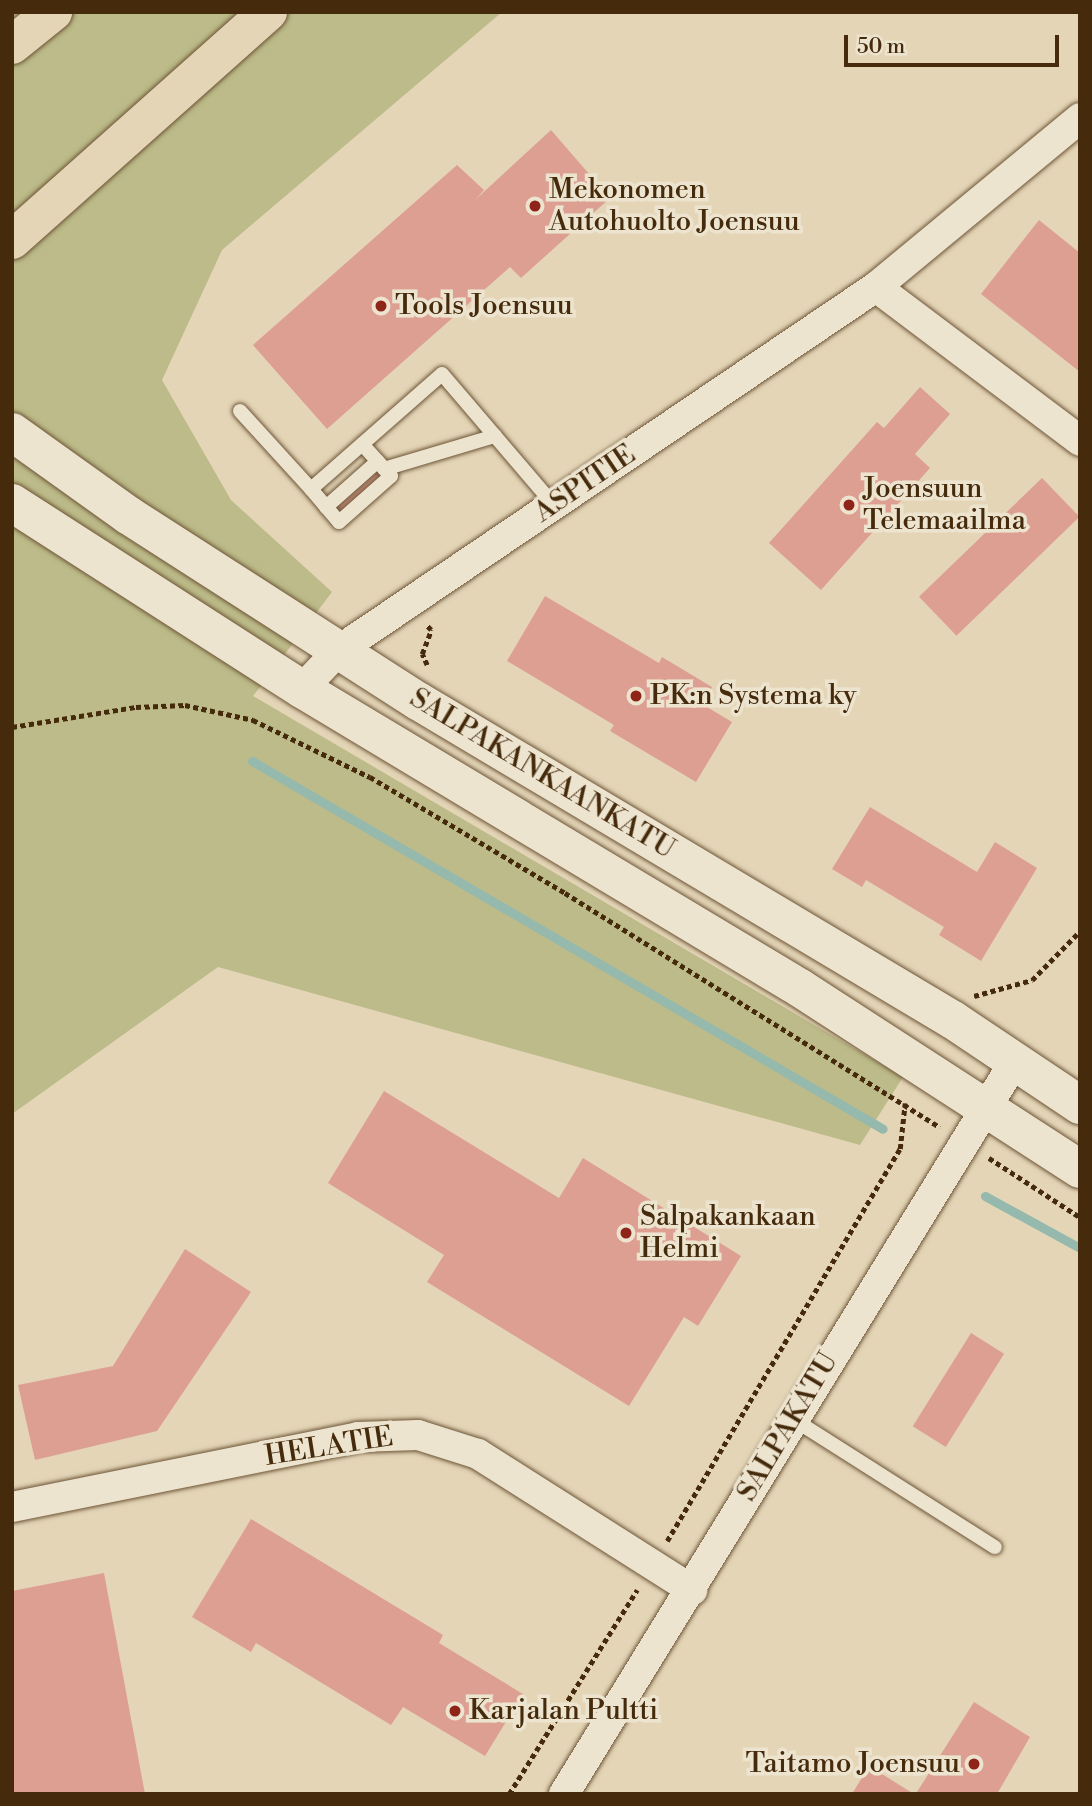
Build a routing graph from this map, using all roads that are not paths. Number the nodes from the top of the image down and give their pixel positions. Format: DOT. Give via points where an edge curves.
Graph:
graph roads {
  1 [pos="53,12"];
  2 [pos="268,12"];
  3 [pos="12,45"];
  4 [pos="1080,118"];
  5 [pos="12,240"];
  6 [pos="876,287"];
  7 [pos="240,411"];
  8 [pos="12,432"];
  9 [pos="495,436"];
  10 [pos="1080,441"];
  11 [pos="362,444"];
  12 [pos="381,465"];
  13 [pos="311,489"];
  14 [pos="12,503"];
  15 [pos="554,505"];
  16 [pos="339,650"];
  17 [pos="302,689"];
  18 [pos="1015,1061"];
  19 [pos="1080,1105"];
  20 [pos="985,1107"];
  21 [pos="1080,1169"];
  22 [pos="793,1419"];
  23 [pos="12,1507"];
  24 [pos="995,1547"];
  25 [pos="692,1590"];
  26 [pos="564,1794"];
  1 -- 3 [label="highway"];
  2 -- 5 [label="highway"];
  4 -- 6 [label="street, ASPITIE"];
  6 -- 10 [label="street"];
  6 -- 15 [label="street, ASPITIE"];
  7 -- 13 [label="lane"];
  8 -- 16 [label="main road, SALPAKANKAANKATU" via="128,515"];
  9 -- 11 [label="lane" via="442,374"];
  9 -- 12 [label="lane"];
  9 -- 15 [label="lane"];
  11 -- 12 [label="lane"];
  11 -- 13 [label="lane"];
  12 -- 13 [label="lane" via="326,507"];
  14 -- 17 [label="main road, SALPAKANKAANKATU"];
  15 -- 16 [label="street, ASPITIE"];
  16 -- 17 [label="street, ASPITIE"];
  16 -- 18 [label="main road, SALPAKANKAANKATU"];
  17 -- 20 [label="main road, SALPAKANKAANKATU" via="788,981"];
  18 -- 19 [label="main road, SALPAKANKAANKATU"];
  18 -- 20 [label="street, SALPAKATU"];
  20 -- 21 [label="main road, SALPAKANKAANKATU"];
  20 -- 22 [label="street, SALPAKATU"];
  22 -- 24 [label="lane"];
  22 -- 25 [label="street, SALPAKATU"];
  23 -- 25 [label="street, HELATIE" via="358,1437 418,1435 478,1454"];
  25 -- 26 [label="street, SALPAKATU"];
}
